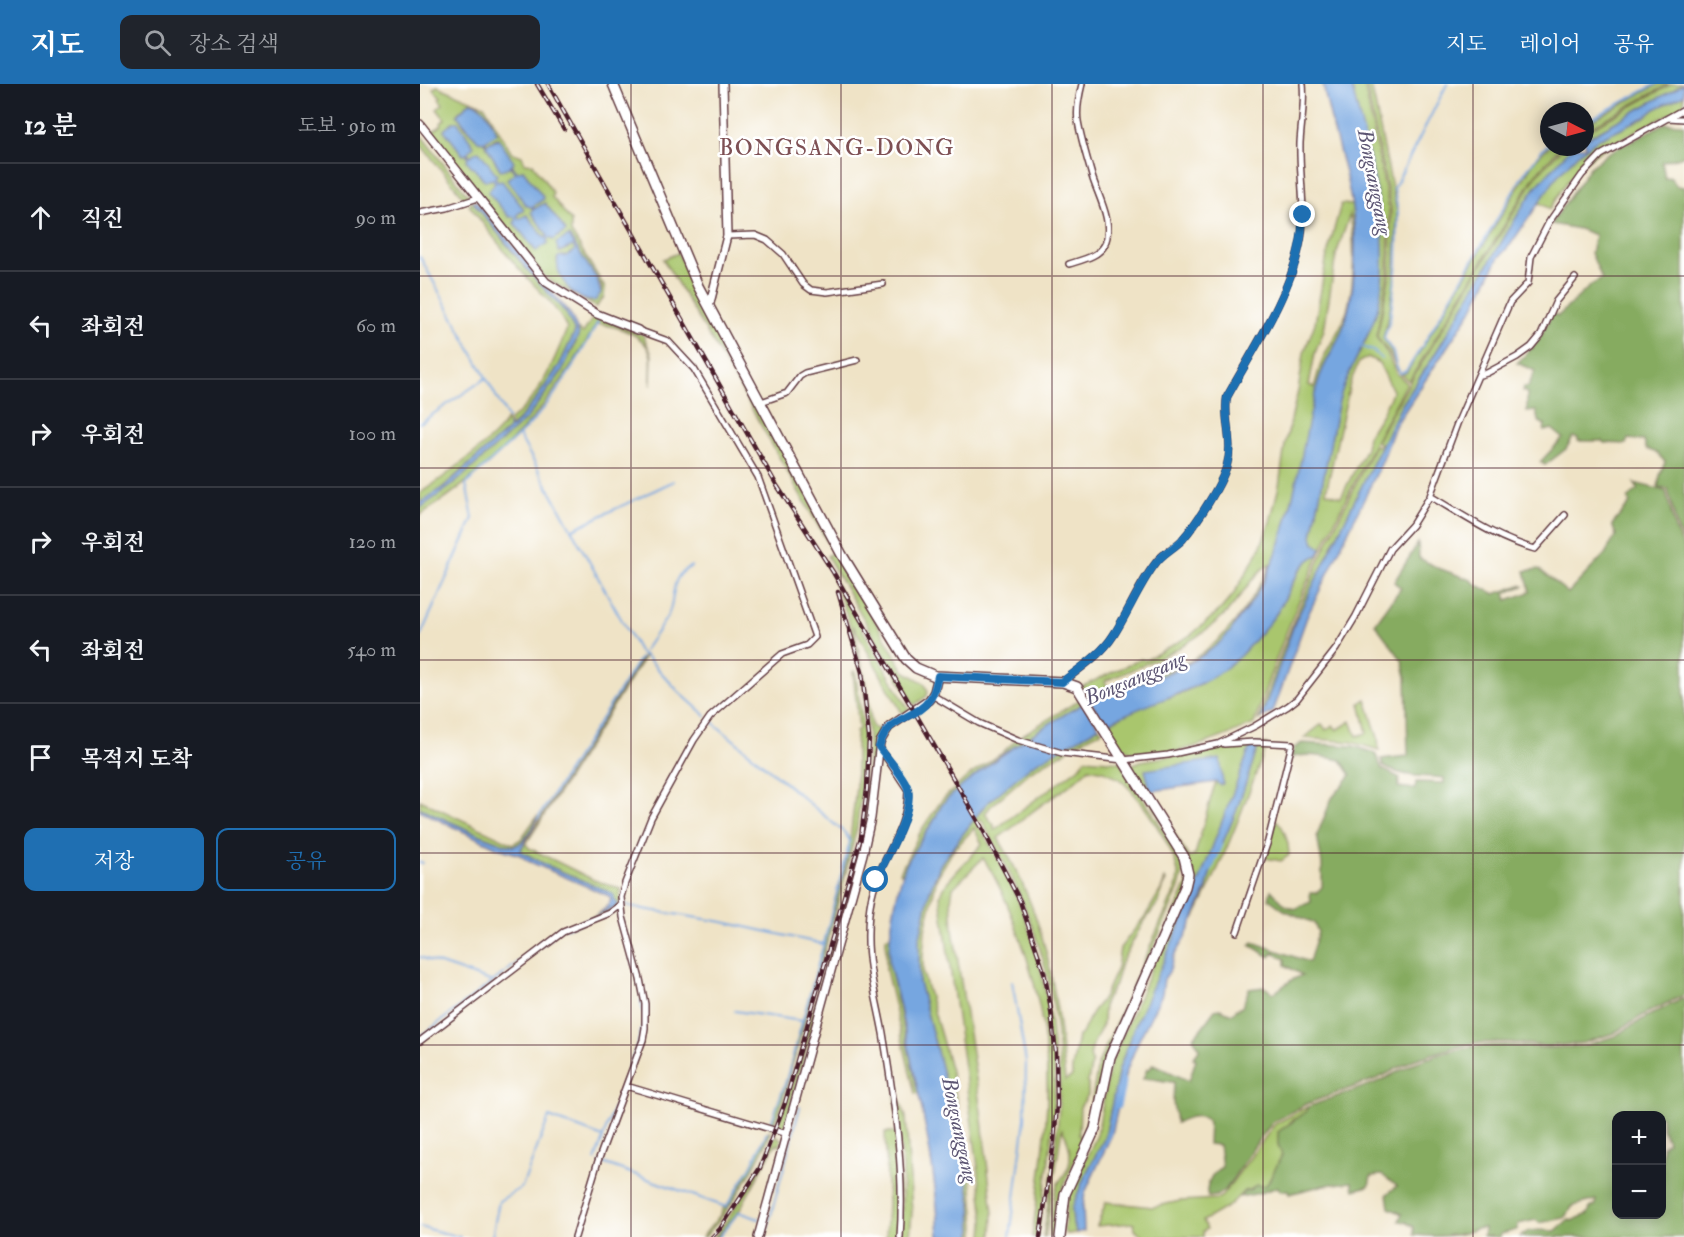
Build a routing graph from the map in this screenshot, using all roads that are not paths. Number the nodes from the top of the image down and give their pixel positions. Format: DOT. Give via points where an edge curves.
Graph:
graph roads {
  1 [pos="613,84"];
  2 [pos="723,84"];
  3 [pos="1082,84"];
  4 [pos="1303,84"];
  5 [pos="1684,109"];
  6 [pos="1668,118"];
  7 [pos="1684,119"];
  8 [pos="420,124"];
  9 [pos="474,199"];
  10 [pos="420,213"];
  11 [pos="727,236"];
  12 [pos="1069,264"];
  13 [pos="1575,278"];
  14 [pos="883,284"];
  15 [pos="709,308"];
  16 [pos="638,330"];
  17 [pos="857,360"];
  18 [pos="1480,375"];
  19 [pos="761,402"];
  20 [pos="1430,496"];
  21 [pos="1565,515"];
  22 [pos="938,676"];
  23 [pos="1062,682"];
  24 [pos="932,695"];
  25 [pos="1218,744"];
  26 [pos="879,747"];
  27 [pos="1123,760"];
  28 [pos="621,905"];
  29 [pos="1237,932"];
  30 [pos="420,1041"];
  31 [pos="626,1086"];
  32 [pos="787,1134"];
  33 [pos="575,1237"];
  34 [pos="758,1237"];
  35 [pos="900,1237"];
  36 [pos="1060,1237"];
  1 -- 15 [label="main road"];
  2 -- 11 [label="street"];
  3 -- 12 [label="street" via="1078,119 1105,213 1107,234 1105,243 1093,256"];
  4 -- 23 [label="street" via="1300,243 1277,304 1227,397 1227,465 1215,492 1181,540 1154,565 1113,637"];
  5 -- 6 [label="street"];
  6 -- 7 [label="street"];
  6 -- 18 [label="street" via="1609,149 1582,175 1537,242 1528,283 1510,302"];
  8 -- 9 [label="street"];
  9 -- 10 [label="street"];
  9 -- 16 [label="street" via="546,282 597,314"];
  11 -- 14 [label="street" via="755,235 767,240 811,290 827,292"];
  11 -- 15 [label="street"];
  13 -- 18 [label="street" via="1556,301 1531,347"];
  15 -- 19 [label="main road"];
  16 -- 28 [label="street" via="674,345 694,369 748,459 758,477 815,637 807,645 782,654 710,717 651,818 625,883"];
  17 -- 19 [label="street" via="805,373 787,393"];
  18 -- 20 [label="street"];
  19 -- 22 [label="main road" via="842,555 906,659"];
  20 -- 21 [label="street" via="1499,536 1535,549"];
  20 -- 25 [label="street" via="1412,525 1390,549 1346,634 1297,699"];
  22 -- 23 [label="main road"];
  22 -- 24 [label="street"];
  23 -- 27 [label="main road" via="1080,690"];
  24 -- 26 [label="street" via="921,707 889,727"];
  24 -- 27 [label="street" via="979,723 1018,740 1062,753"];
  25 -- 27 [label="street"];
  25 -- 29 [label="street" via="1292,744 1269,841"];
  26 -- 32 [label="street" via="863,854"];
  26 -- 35 [label="street" via="908,790 902,828 876,880 868,934 874,994 900,1141"];
  27 -- 36 [label="main road" via="1181,852 1188,874 1110,1058 1095,1129 1065,1194"];
  28 -- 30 [label="street" via="563,932"];
  28 -- 31 [label="street" via="645,1016 643,1041"];
  31 -- 32 [label="street"];
  31 -- 33 [label="street"];
  32 -- 34 [label="street"];
}
